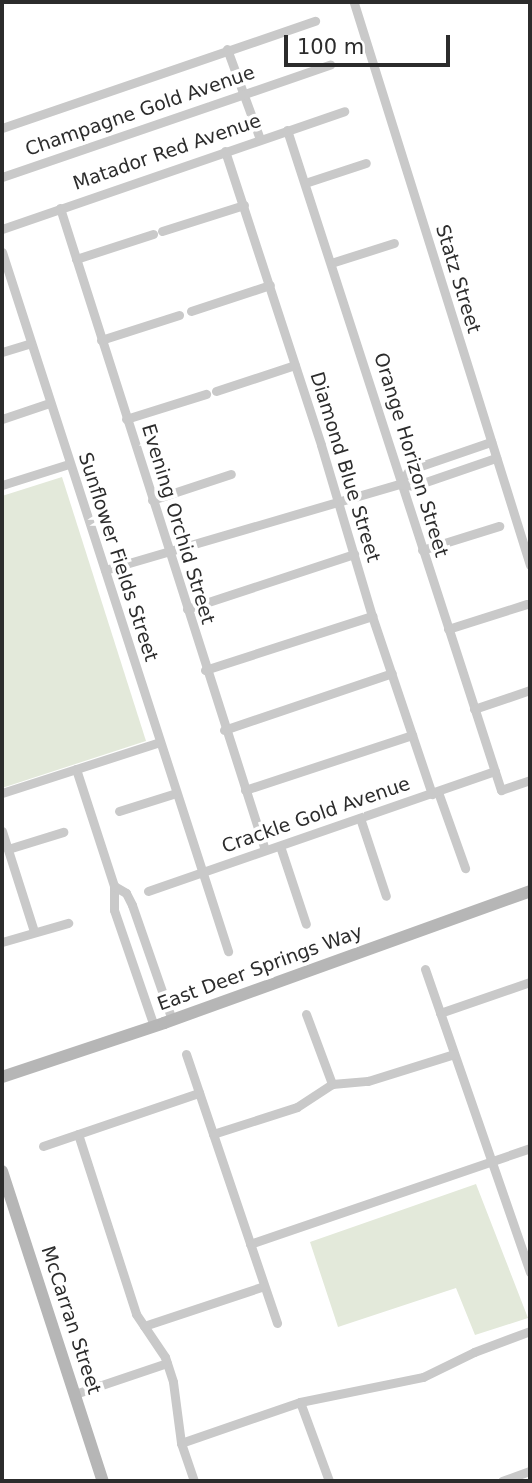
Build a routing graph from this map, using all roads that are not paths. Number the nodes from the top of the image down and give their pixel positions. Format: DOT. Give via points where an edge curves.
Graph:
graph roads {
  1 [pos="354,2"];
  2 [pos="315,20"];
  3 [pos="228,49"];
  4 [pos="330,65"];
  5 [pos="243,94"];
  6 [pos="345,111"];
  7 [pos="2,128"];
  8 [pos="287,130"];
  9 [pos="260,139"];
  10 [pos="225,151"];
  11 [pos="366,163"];
  12 [pos="2,177"];
  13 [pos="305,183"];
  14 [pos="244,205"];
  15 [pos="60,208"];
  16 [pos="2,229"];
  17 [pos="394,243"];
  18 [pos="2,252"];
  19 [pos="76,259"];
  20 [pos="331,263"];
  21 [pos="7,283"];
  22 [pos="271,285"];
  23 [pos="191,311"];
  24 [pos="179,315"];
  25 [pos="101,340"];
  26 [pos="31,343"];
  27 [pos="2,352"];
  28 [pos="295,365"];
  29 [pos="216,391"];
  30 [pos="206,394"];
  31 [pos="49,403"];
  32 [pos="2,419"];
  33 [pos="127,419"];
  34 [pos="491,442"];
  35 [pos="496,458"];
  36 [pos="69,464"];
  37 [pos="231,474"];
  38 [pos="400,484"];
  39 [pos="2,485"];
  40 [pos="152,500"];
  41 [pos="338,502"];
  42 [pos="499,526"];
  43 [pos="168,550"];
  44 [pos="422,550"];
  45 [pos="354,554"];
  46 [pos="530,565"];
  47 [pos="105,570"];
  48 [pos="527,604"];
  49 [pos="187,609"];
  50 [pos="372,616"];
  51 [pos="448,629"];
  52 [pos="205,670"];
  53 [pos="392,673"];
  54 [pos="530,690"];
  55 [pos="474,709"];
  56 [pos="224,730"];
  57 [pos="412,735"];
  58 [pos="160,742"];
  59 [pos="75,769"];
  60 [pos="495,771"];
  61 [pos="530,780"];
  62 [pos="245,790"];
  63 [pos="2,793"];
  64 [pos="176,793"];
  65 [pos="435,793"];
  66 [pos="119,811"];
  67 [pos="360,818"];
  68 [pos="2,831"];
  69 [pos="63,832"];
  70 [pos="280,846"];
  71 [pos="8,849"];
  72 [pos="265,850"];
  73 [pos="465,868"];
  74 [pos="202,873"];
  75 [pos="114,886"];
  76 [pos="148,891"];
  77 [pos="530,891"];
  78 [pos="386,896"];
  79 [pos="68,923"];
  80 [pos="306,924"];
  81 [pos="34,931"];
  82 [pos="2,942"];
  83 [pos="228,951"];
  84 [pos="425,969"];
  85 [pos="530,982"];
  86 [pos="440,1013"];
  87 [pos="306,1014"];
  88 [pos="172,1020"];
  89 [pos="154,1026"];
  90 [pos="186,1054"];
  91 [pos="454,1054"];
  92 [pos="2,1077"];
  93 [pos="332,1084"];
  94 [pos="199,1093"];
  95 [pos="213,1133"];
  96 [pos="78,1134"];
  97 [pos="43,1146"];
  98 [pos="530,1147"];
  99 [pos="492,1161"];
  100 [pos="2,1171"];
  101 [pos="530,1233"];
  102 [pos="518,1238"];
  103 [pos="250,1244"];
  104 [pos="527,1253"];
  105 [pos="530,1272"];
  106 [pos="264,1286"];
  107 [pos="277,1324"];
  108 [pos="144,1326"];
  109 [pos="530,1331"];
  110 [pos="167,1363"];
  111 [pos="75,1394"];
  112 [pos="300,1402"];
  113 [pos="181,1443"];
  114 [pos="530,1471"];
  115 [pos="103,1481"];
  116 [pos="194,1481"];
  117 [pos="329,1481"];
  118 [pos="502,1481"];
  1 -- 34 [label="street, Statz Street"];
  2 -- 3 [label="street"];
  3 -- 5 [label="street"];
  3 -- 7 [label="street"];
  4 -- 5 [label="street, Champagne Gold Avenue"];
  5 -- 9 [label="street"];
  5 -- 12 [label="street, Champagne Gold Avenue"];
  6 -- 8 [label="street, Matador Red Avenue"];
  8 -- 9 [label="street, Matador Red Avenue"];
  8 -- 13 [label="street, Orange Horizon Street"];
  9 -- 10 [label="street, Matador Red Avenue"];
  10 -- 14 [label="street, Diamond Blue Street"];
  10 -- 15 [label="street, Matador Red Avenue"];
  11 -- 13 [label="street"];
  13 -- 20 [label="street, Orange Horizon Street"];
  14 -- 19 [label="street"];
  14 -- 22 [label="street, Diamond Blue Street"];
  15 -- 16 [label="street, Matador Red Avenue"];
  15 -- 19 [label="street, Evening Orchid Street"];
  17 -- 20 [label="street"];
  18 -- 21 [label="street, Sunflower Fields Street"];
  19 -- 25 [label="street, Evening Orchid Street"];
  20 -- 38 [label="street, Orange Horizon Street"];
  21 -- 26 [label="street, Sunflower Fields Street"];
  22 -- 23 [label="street"];
  22 -- 28 [label="street, Diamond Blue Street"];
  24 -- 25 [label="street"];
  25 -- 33 [label="street, Evening Orchid Street"];
  26 -- 27 [label="street"];
  26 -- 31 [label="street, Sunflower Fields Street"];
  28 -- 29 [label="street"];
  28 -- 41 [label="street, Diamond Blue Street"];
  30 -- 33 [label="street"];
  31 -- 32 [label="street"];
  31 -- 36 [label="street, Sunflower Fields Street"];
  33 -- 40 [label="street, Evening Orchid Street"];
  34 -- 35 [label="street, Statz Street"];
  34 -- 38 [label="street" via="409,470"];
  35 -- 38 [label="street" via="414,486"];
  35 -- 46 [label="street, Statz Street"];
  36 -- 39 [label="street"];
  36 -- 47 [label="street, Sunflower Fields Street"];
  37 -- 40 [label="street"];
  38 -- 41 [label="street"];
  38 -- 44 [label="street, Orange Horizon Street"];
  40 -- 43 [label="street, Evening Orchid Street"];
  41 -- 43 [label="street"];
  41 -- 45 [label="street, Diamond Blue Street"];
  42 -- 44 [label="street"];
  43 -- 47 [label="street"];
  43 -- 49 [label="street, Evening Orchid Street"];
  44 -- 51 [label="street, Orange Horizon Street"];
  45 -- 49 [label="street"];
  45 -- 50 [label="street, Diamond Blue Street"];
  47 -- 58 [label="street, Sunflower Fields Street"];
  48 -- 51 [label="street"];
  49 -- 52 [label="street, Evening Orchid Street"];
  50 -- 52 [label="street"];
  50 -- 53 [label="street, Diamond Blue Street"];
  51 -- 55 [label="street, Orange Horizon Street"];
  52 -- 56 [label="street, Evening Orchid Street"];
  53 -- 56 [label="street"];
  53 -- 57 [label="street, Diamond Blue Street"];
  54 -- 55 [label="street"];
  55 -- 60 [label="street, Orange Horizon Street"];
  56 -- 62 [label="street, Evening Orchid Street"];
  57 -- 62 [label="street"];
  57 -- 65 [label="street, Diamond Blue Street"];
  58 -- 59 [label="street"];
  58 -- 64 [label="street, Sunflower Fields Street"];
  59 -- 63 [label="street"];
  59 -- 75 [label="street"];
  60 -- 61 [label="street, Orange Horizon Street" via="501,790"];
  60 -- 65 [label="street, Crackle Gold Avenue"];
  62 -- 72 [label="street, Evening Orchid Street"];
  64 -- 66 [label="street"];
  64 -- 74 [label="street, Sunflower Fields Street"];
  65 -- 67 [label="street, Crackle Gold Avenue"];
  65 -- 73 [label="street, Diamond Blue Street"];
  67 -- 70 [label="street, Crackle Gold Avenue"];
  67 -- 78 [label="street"];
  68 -- 71 [label="street"];
  69 -- 71 [label="street"];
  70 -- 72 [label="street, Crackle Gold Avenue"];
  70 -- 80 [label="street"];
  71 -- 81 [label="street"];
  72 -- 74 [label="street, Crackle Gold Avenue"];
  74 -- 76 [label="street, Crackle Gold Avenue"];
  74 -- 83 [label="street, Sunflower Fields Street"];
  75 -- 88 [label="street" via="126,893 132,905"];
  75 -- 89 [label="street" via="114,910"];
  77 -- 88 [label="street, East Deer Springs Way"];
  79 -- 81 [label="street"];
  81 -- 82 [label="street"];
  84 -- 86 [label="street"];
  85 -- 86 [label="street"];
  86 -- 91 [label="street"];
  87 -- 93 [label="street"];
  88 -- 89 [label="street, East Deer Springs Way"];
  89 -- 92 [label="street, East Deer Springs Way"];
  90 -- 94 [label="street"];
  91 -- 93 [label="street" via="368,1081"];
  91 -- 99 [label="street"];
  93 -- 95 [label="street" via="297,1107"];
  94 -- 95 [label="street"];
  94 -- 96 [label="street"];
  95 -- 103 [label="street"];
  96 -- 97 [label="street"];
  96 -- 108 [label="street" via="136,1314"];
  98 -- 99 [label="street"];
  99 -- 102 [label="street"];
  99 -- 103 [label="street"];
  100 -- 111 [label="street, McCarran Street"];
  101 -- 102 [label="street"];
  102 -- 104 [label="street"];
  103 -- 106 [label="street"];
  104 -- 105 [label="street"];
  106 -- 107 [label="street"];
  106 -- 108 [label="street"];
  108 -- 110 [label="street"];
  109 -- 112 [label="street" via="423,1377"];
  110 -- 111 [label="street"];
  110 -- 113 [label="street"];
  111 -- 115 [label="street, McCarran Street"];
  112 -- 113 [label="street"];
  112 -- 117 [label="street"];
  113 -- 116 [label="street"];
  114 -- 118 [label="street"];
}
